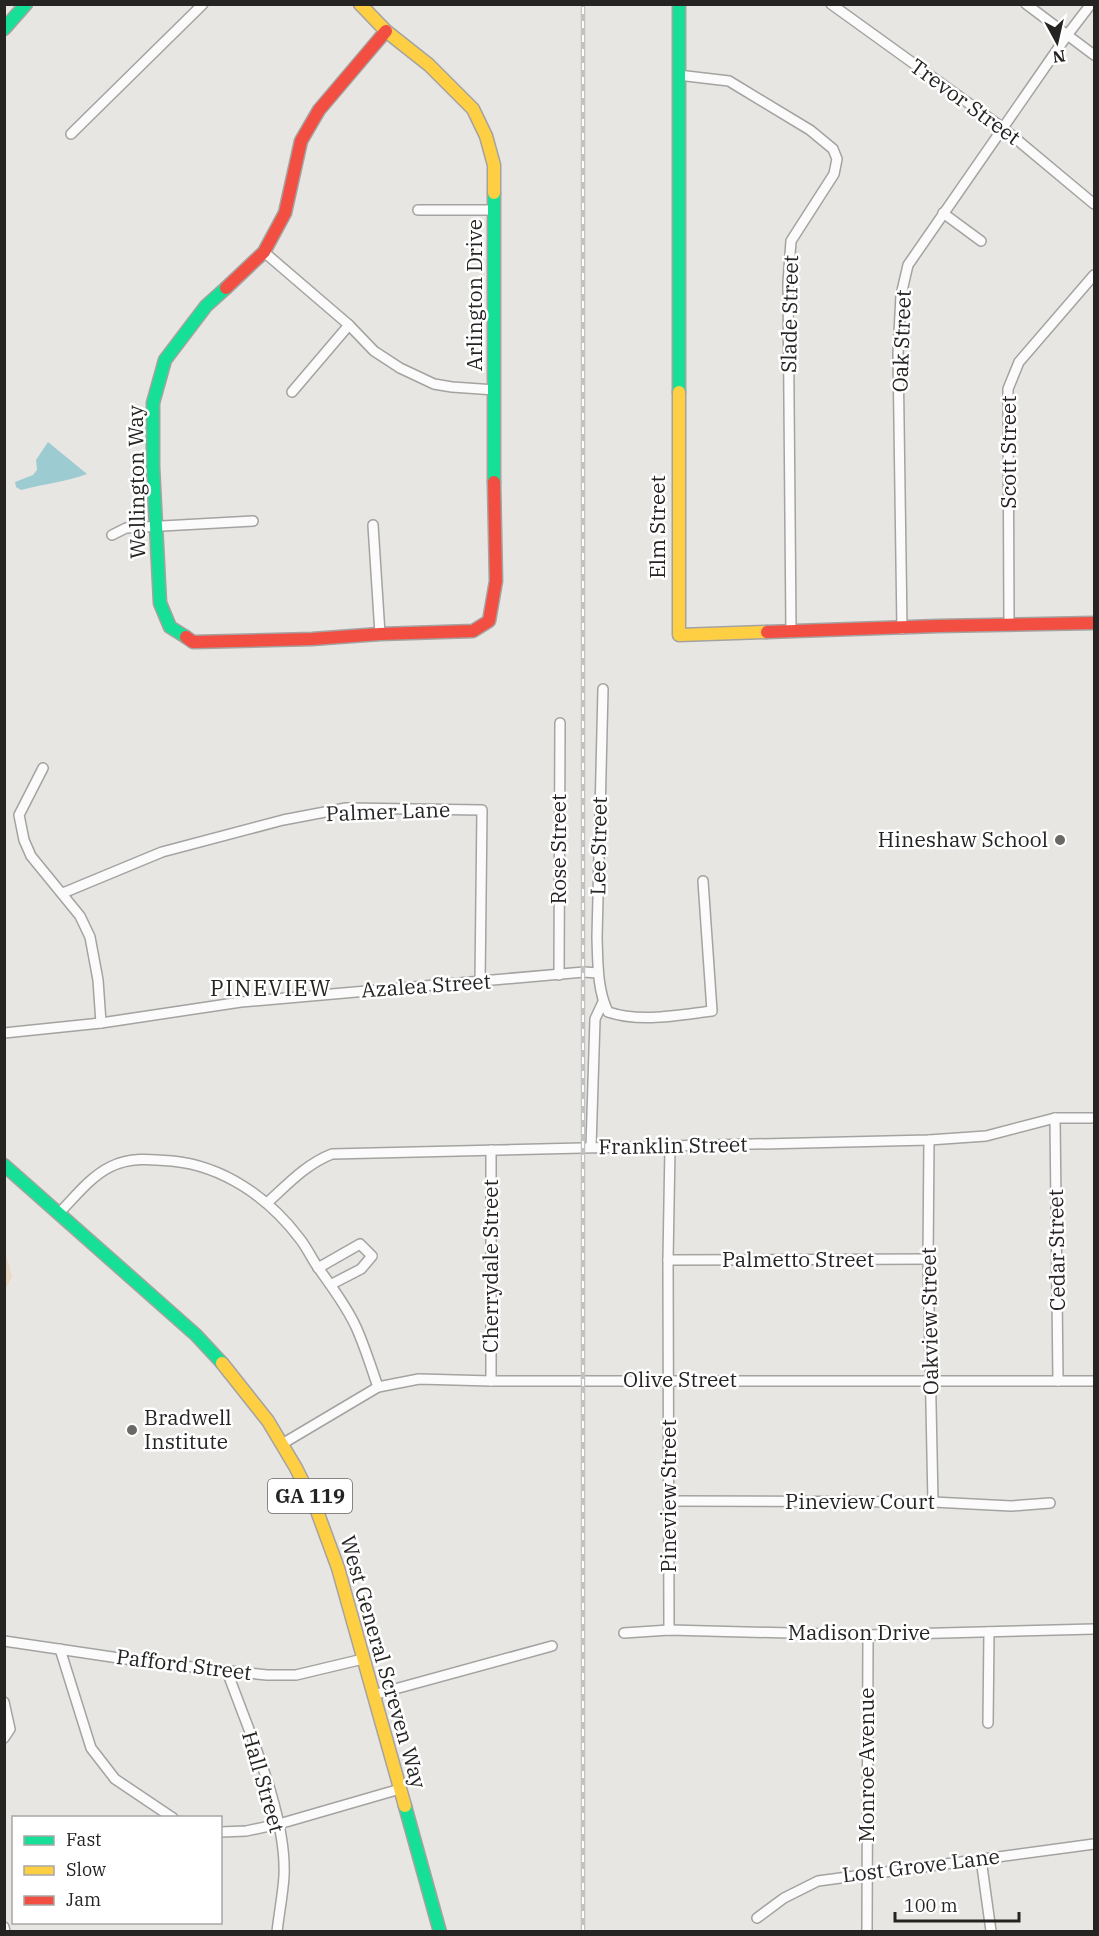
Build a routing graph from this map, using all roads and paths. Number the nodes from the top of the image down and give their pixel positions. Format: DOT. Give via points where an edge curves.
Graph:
graph roads {
  1 [pos="26,4"];
  2 [pos="203,4"];
  3 [pos="360,4"];
  4 [pos="679,4"];
  5 [pos="831,4"];
  6 [pos="1026,4"];
  7 [pos="1091,4"];
  8 [pos="4,29"];
  9 [pos="386,32"];
  10 [pos="1068,34"];
  11 [pos="1095,55"];
  12 [pos="678,75"];
  13 [pos="1003,128"];
  14 [pos="71,134"];
  15 [pos="1095,204"];
  16 [pos="418,210"];
  17 [pos="495,210"];
  18 [pos="943,213"];
  19 [pos="981,241"];
  20 [pos="264,252"];
  21 [pos="1095,276"];
  22 [pos="349,325"];
  23 [pos="495,390"];
  24 [pos="292,392"];
  25 [pos="253,521"];
  26 [pos="156,525"];
  27 [pos="373,525"];
  28 [pos="112,535"];
  29 [pos="1009,623"];
  30 [pos="1095,623"];
  31 [pos="902,628"];
  32 [pos="473,631"];
  33 [pos="791,632"];
  34 [pos="380,634"];
  35 [pos="603,689"];
  36 [pos="560,723"];
  37 [pos="43,768"];
  38 [pos="703,881"];
  39 [pos="63,893"];
  40 [pos="598,973"];
  41 [pos="559,975"];
  42 [pos="480,982"];
  43 [pos="603,1002"];
  44 [pos="101,1023"];
  45 [pos="4,1033"];
  46 [pos="1055,1118"];
  47 [pos="1095,1118"];
  48 [pos="929,1140"];
  49 [pos="670,1147"];
  50 [pos="591,1148"];
  51 [pos="491,1150"];
  52 [pos="4,1165"];
  53 [pos="267,1203"];
  54 [pos="60,1212"];
  55 [pos="928,1259"];
  56 [pos="668,1260"];
  57 [pos="318,1268"];
  58 [pos="332,1284"];
  59 [pos="931,1379"];
  60 [pos="669,1380"];
  61 [pos="491,1381"];
  62 [pos="1058,1381"];
  63 [pos="1095,1381"];
  64 [pos="378,1387"];
  65 [pos="282,1444"];
  66 [pos="669,1501"];
  67 [pos="933,1502"];
  68 [pos="1050,1503"];
  69 [pos="1095,1629"];
  70 [pos="669,1630"];
  71 [pos="989,1632"];
  72 [pos="624,1633"];
  73 [pos="868,1635"];
  74 [pos="4,1641"];
  75 [pos="552,1646"];
  76 [pos="60,1648"];
  77 [pos="363,1659"];
  78 [pos="227,1671"];
  79 [pos="373,1695"];
  80 [pos="4,1702"];
  81 [pos="988,1723"];
  82 [pos="4,1738"];
  83 [pos="400,1789"];
  84 [pos="170,1816"];
  85 [pos="279,1824"];
  86 [pos="222,1832"];
  87 [pos="1095,1844"];
  88 [pos="981,1859"];
  89 [pos="867,1873"];
  90 [pos="757,1918"];
  91 [pos="991,1931"];
  92 [pos="277,1932"];
  93 [pos="440,1932"];
  94 [pos="867,1932"];
  1 -- 8 [label="street"];
  2 -- 14 [label="street"];
  3 -- 9 [label="street, Arlington Drive"];
  4 -- 12 [label="street, Elm Street"];
  5 -- 13 [label="street, Trevor Street"];
  6 -- 10 [label="street"];
  7 -- 10 [label="street, Oak Street"];
  9 -- 17 [label="street, Arlington Drive" via="429,65 473,108 494,165"];
  9 -- 20 [label="street, Wellington Way" via="319,110 301,141 285,213"];
  10 -- 11 [label="street"];
  10 -- 13 [label="street, Oak Street"];
  12 -- 33 [label="street, Elm Street" via="679,634"];
  12 -- 33 [label="street, Slade Street" via="729,81 810,130 833,149 837,159 834,174 791,241"];
  13 -- 15 [label="street, Trevor Street"];
  13 -- 18 [label="street, Oak Street"];
  16 -- 17 [label="street"];
  17 -- 23 [label="street, Arlington Drive"];
  18 -- 19 [label="street"];
  18 -- 31 [label="street, Oak Street" via="908,265 901,295 898,353"];
  20 -- 22 [label="street"];
  20 -- 26 [label="street, Wellington Way" via="206,306 165,360 153,403"];
  21 -- 29 [label="street, Scott Street" via="1019,362 1008,389"];
  22 -- 23 [label="street" via="374,351 434,384"];
  22 -- 24 [label="street"];
  23 -- 32 [label="street, Arlington Drive" via="496,581 489,621"];
  25 -- 26 [label="street"];
  26 -- 28 [label="street" via="126,528"];
  26 -- 34 [label="street, Wellington Way" via="160,603 170,627 193,642"];
  27 -- 34 [label="street"];
  29 -- 30 [label="street, Elm Street"];
  29 -- 31 [label="street, Elm Street"];
  31 -- 33 [label="street, Elm Street"];
  32 -- 34 [label="street, Wellington Way"];
  35 -- 40 [label="street, Lee Street"];
  36 -- 41 [label="street, Rose Street"];
  37 -- 39 [label="street" via="19,815 31,856"];
  38 -- 43 [label="street" via="712,1011 622,1017 608,1012"];
  39 -- 42 [label="street, Palmer Lane" via="162,852 283,820 346,808 482,810"];
  39 -- 44 [label="street" via="90,937"];
  40 -- 41 [label="street, Azalea Street"];
  40 -- 43 [label="street, Lee Street"];
  41 -- 42 [label="street, Azalea Street"];
  42 -- 44 [label="street, Azalea Street" via="241,1002"];
  43 -- 50 [label="street, Lee Street" via="595,1019"];
  44 -- 45 [label="street, Azalea Street"];
  46 -- 47 [label="street, Franklin Street"];
  46 -- 48 [label="street, Franklin Street" via="986,1136"];
  46 -- 62 [label="street, Cedar Street"];
  48 -- 49 [label="street, Franklin Street"];
  48 -- 55 [label="street, Oakview Street"];
  49 -- 50 [label="street, Franklin Street"];
  49 -- 56 [label="street, Pineview Street"];
  50 -- 51 [label="street, Franklin Street"];
  51 -- 53 [label="street, Franklin Street" via="332,1154 306,1167"];
  51 -- 61 [label="street, Cherrydale Street"];
  52 -- 54 [label="street, West General Screven Way / GA 119"];
  53 -- 54 [label="street" via="234,1179 210,1168 142,1159 121,1162 103,1171"];
  53 -- 57 [label="street" via="300,1239"];
  54 -- 65 [label="street, West General Screven Way / GA 119" via="208,1347 244,1388"];
  55 -- 56 [label="street, Palmetto Street"];
  55 -- 59 [label="street, Oakview Street"];
  56 -- 60 [label="street, Pineview Street"];
  57 -- 58 [label="street"];
  57 -- 58 [label="street" via="360,1244 372,1256 361,1269"];
  58 -- 64 [label="street" via="356,1326"];
  59 -- 60 [label="street, Olive Street"];
  59 -- 62 [label="street, Olive Street"];
  59 -- 67 [label="street, Oakview Street"];
  60 -- 61 [label="street, Olive Street"];
  60 -- 66 [label="street, Pineview Street"];
  61 -- 64 [label="street, Olive Street" via="419,1379"];
  62 -- 63 [label="street, Olive Street"];
  64 -- 65 [label="street, Olive Street"];
  65 -- 77 [label="street, West General Screven Way / GA 119" via="328,1540"];
  66 -- 67 [label="street, Pineview Court"];
  66 -- 70 [label="street, Pineview Street"];
  67 -- 68 [label="street, Pineview Court" via="1011,1506"];
  69 -- 71 [label="street, Madison Drive"];
  70 -- 72 [label="street, Madison Drive"];
  70 -- 73 [label="street, Madison Drive"];
  71 -- 73 [label="street, Madison Drive"];
  71 -- 81 [label="street"];
  73 -- 89 [label="street, Monroe Avenue"];
  74 -- 76 [label="street, Pafford Street"];
  75 -- 79 [label="street"];
  76 -- 78 [label="street, Pafford Street"];
  76 -- 84 [label="street" via="91,1748 116,1779"];
  77 -- 78 [label="street, Pafford Street" via="296,1675"];
  77 -- 79 [label="street, West General Screven Way / GA 119"];
  78 -- 85 [label="street, Hall Street"];
  79 -- 83 [label="street, West General Screven Way / GA 119"];
  80 -- 82 [label="street" via="10,1729"];
  83 -- 85 [label="street"];
  83 -- 93 [label="street, West General Screven Way / GA 119"];
  85 -- 86 [label="street"];
  85 -- 92 [label="street, Hall Street" via="284,1874"];
  87 -- 88 [label="street, Lost Grove Lane"];
  88 -- 89 [label="street, Lost Grove Lane"];
  88 -- 91 [label="street"];
  89 -- 90 [label="street, Lost Grove Lane" via="818,1881 784,1898"];
  89 -- 94 [label="street, Monroe Avenue"];
}
